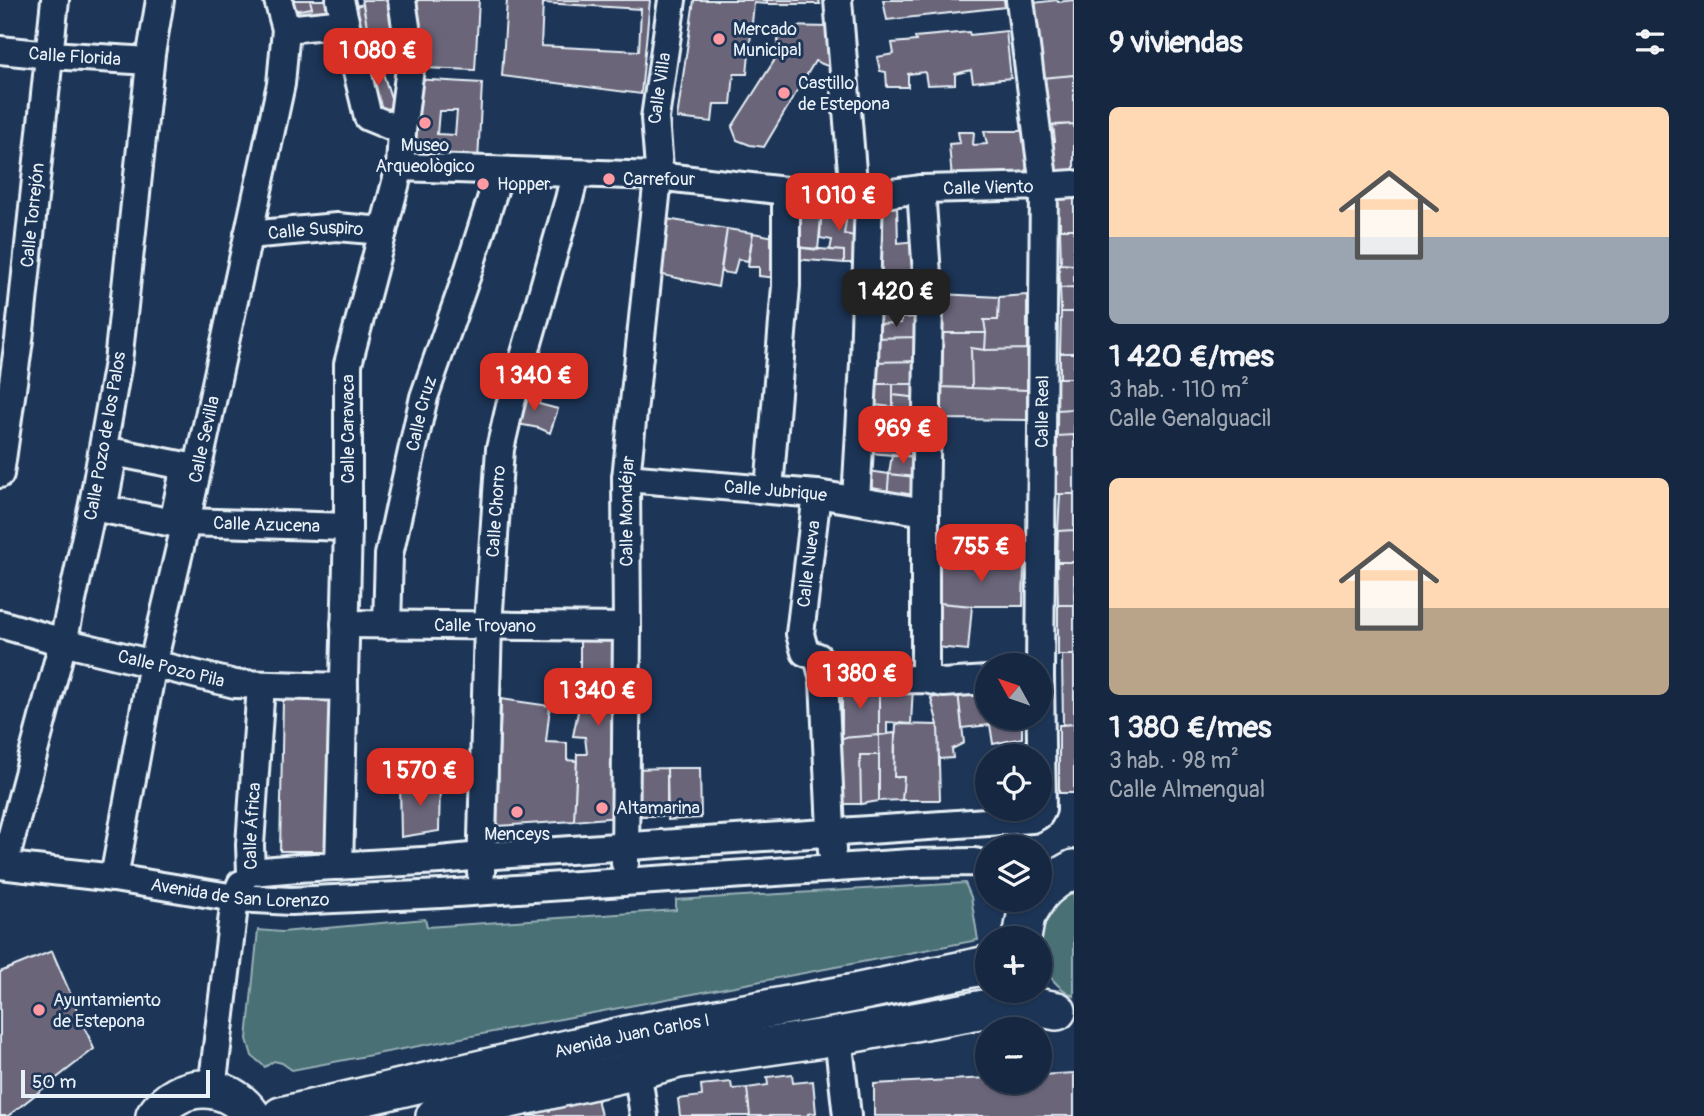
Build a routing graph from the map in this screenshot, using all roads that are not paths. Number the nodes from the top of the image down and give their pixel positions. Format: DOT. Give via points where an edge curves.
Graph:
graph roads {
  1 [pos="55,0"];
  2 [pos="160,0"];
  3 [pos="278,0"];
  4 [pos="402,0"];
  5 [pos="672,0"];
  6 [pos="838,0"];
  7 [pos="1020,0"];
  8 [pos="343,12"];
  9 [pos="286,29"];
  10 [pos="0,50"];
  11 [pos="50,55"];
  12 [pos="150,61"];
  13 [pos="402,131"];
  14 [pos="400,167"];
  15 [pos="500,171"];
  16 [pos="575,175"];
  17 [pos="657,176"];
  18 [pos="1074,184"];
  19 [pos="1044,186"];
  20 [pos="922,189"];
  21 [pos="786,191"];
  22 [pos="861,195"];
  23 [pos="383,231"];
  24 [pos="248,236"];
  25 [pos="107,455"];
  26 [pos="190,472"];
  27 [pos="0,474"];
  28 [pos="626,478"];
  29 [pos="769,489"];
  30 [pos="817,494"];
  31 [pos="856,499"];
  32 [pos="98,505"];
  33 [pos="925,512"];
  34 [pos="180,521"];
  35 [pos="348,527"];
  36 [pos="0,624"];
  37 [pos="345,624"];
  38 [pos="387,625"];
  39 [pos="488,625"];
  40 [pos="627,628"];
  41 [pos="63,642"];
  42 [pos="1040,653"];
  43 [pos="153,663"];
  44 [pos="925,679"];
  45 [pos="824,680"];
  46 [pos="975,680"];
  47 [pos="261,685"];
  48 [pos="344,687"];
  49 [pos="1005,821"];
  50 [pos="912,828"];
  51 [pos="831,833"];
  52 [pos="624,846"];
  53 [pos="481,856"];
  54 [pos="975,862"];
  55 [pos="894,864"];
  56 [pos="2,865"];
  57 [pos="339,866"];
  58 [pos="832,868"];
  59 [pos="1074,869"];
  60 [pos="251,872"];
  61 [pos="114,878"];
  62 [pos="625,882"];
  63 [pos="1052,882"];
  64 [pos="481,891"];
  65 [pos="235,898"];
  66 [pos="975,968"];
  67 [pos="1056,1007"];
  68 [pos="631,1034"];
  69 [pos="838,1036"];
  70 [pos="638,1070"];
  71 [pos="212,1089"];
  72 [pos="155,1116"];
  73 [pos="253,1116"];
  74 [pos="281,1116"];
  75 [pos="435,1116"];
  76 [pos="644,1116"];
  77 [pos="847,1116"];
  1 -- 11 [label="street, Calle Torrejón"];
  2 -- 12 [label="street, Calle Pozo de los Palos"];
  3 -- 9 [label="street, Calle Sevilla"];
  4 -- 13 [label="street, Calle Caravaca" via="411,60"];
  5 -- 17 [label="street, Calle Villa" via="655,118"];
  6 -- 22 [label="street"];
  7 -- 19 [label="street, Calle Real"];
  8 -- 9 [label="street"];
  8 -- 13 [label="street" via="368,117"];
  9 -- 24 [label="street, Calle Sevilla" via="281,84"];
  10 -- 11 [label="street, Calle Florida"];
  11 -- 12 [label="street, Calle Florida"];
  11 -- 27 [label="street, Calle Torrejón"];
  12 -- 25 [label="street, Calle Pozo de los Palos"];
  13 -- 14 [label="street, Calle Caravaca"];
  14 -- 15 [label="street, Calle Viento"];
  14 -- 23 [label="street, Calle Caravaca"];
  15 -- 16 [label="street, Calle Viento"];
  15 -- 38 [label="street, Calle Cruz" via="424,397 389,555"];
  16 -- 17 [label="street, Calle Viento"];
  16 -- 39 [label="street, Calle Chorro" via="500,449"];
  17 -- 21 [label="street, Calle Viento"];
  17 -- 28 [label="street, Calle Mondéjar"];
  18 -- 19 [label="street, Calle Viento"];
  19 -- 20 [label="street, Calle Viento"];
  19 -- 42 [label="street, Calle Real"];
  20 -- 22 [label="street, Calle Viento"];
  20 -- 33 [label="street" via="929,303"];
  21 -- 22 [label="street, Calle Viento"];
  21 -- 29 [label="street" via="786,286"];
  22 -- 31 [label="street" via="864,363"];
  23 -- 24 [label="street, Calle Suspiro" via="337,227"];
  23 -- 35 [label="street, Calle Caravaca" via="348,364"];
  24 -- 26 [label="street, Calle Sevilla"];
  25 -- 26 [label="street" via="114,452 173,464"];
  25 -- 32 [label="street, Calle Pozo de los Palos"];
  26 -- 34 [label="street, Calle Sevilla"];
  28 -- 29 [label="street, Calle Jubrique"];
  28 -- 40 [label="street, Calle Mondéjar"];
  29 -- 30 [label="street, Calle Jubrique"];
  30 -- 31 [label="street, Calle Jubrique"];
  30 -- 45 [label="street, Calle Nueva" via="800,634 805,652 818,657"];
  31 -- 33 [label="street, Calle Jubrique"];
  32 -- 34 [label="street, Calle Azucena"];
  32 -- 41 [label="street, Calle Pozo de los Palos"];
  33 -- 44 [label="street"];
  34 -- 35 [label="street, Calle Azucena"];
  34 -- 43 [label="street, Calle Sevilla"];
  35 -- 37 [label="street, Calle Caravaca"];
  36 -- 41 [label="street, Calle Pozo Pila"];
  37 -- 38 [label="street, Calle Troyano"];
  37 -- 48 [label="street, Calle Caravaca"];
  38 -- 39 [label="street, Calle Troyano"];
  39 -- 40 [label="street, Calle Troyano"];
  39 -- 53 [label="street, Calle Chorro"];
  40 -- 52 [label="street, Calle Mondéjar"];
  41 -- 43 [label="street, Calle Pozo Pila"];
  41 -- 56 [label="street, Calle Pozo de los Palos"];
  43 -- 47 [label="street, Calle Pozo Pila" via="235,684"];
  43 -- 61 [label="street, Calle Sevilla"];
  44 -- 45 [label="street"];
  44 -- 46 [label="street"];
  45 -- 51 [label="street, Calle Nueva"];
  47 -- 48 [label="street, Calle Pozo Pila"];
  47 -- 60 [label="street, Calle África"];
  48 -- 57 [label="street, Calle Caravaca"];
  49 -- 50 [label="street, Avenida de San Lorenzo"];
  50 -- 51 [label="street, Avenida de San Lorenzo"];
  50 -- 55 [label="street" via="906,854"];
  51 -- 52 [label="street, Avenida de San Lorenzo"];
  51 -- 58 [label="street"];
  52 -- 53 [label="street, Avenida de San Lorenzo"];
  52 -- 62 [label="street"];
  53 -- 57 [label="street, Avenida de San Lorenzo"];
  53 -- 64 [label="street"];
  54 -- 55 [label="street, Avenida de San Lorenzo"];
  55 -- 58 [label="street, Avenida de San Lorenzo"];
  56 -- 61 [label="street, Avenida de San Lorenzo"];
  57 -- 60 [label="street, Avenida de San Lorenzo"];
  58 -- 62 [label="street, Avenida de San Lorenzo"];
  59 -- 63 [label="main road"];
  60 -- 65 [label="street, Calle África"];
  61 -- 65 [label="street, Avenida de San Lorenzo"];
  62 -- 64 [label="street, Avenida de San Lorenzo"];
  64 -- 65 [label="street, Avenida de San Lorenzo" via="291,901"];
  65 -- 71 [label="street, Calle África"];
  66 -- 68 [label="main road, Avenida Juan Carlos I"];
  67 -- 69 [label="main road, Avenida Juan Carlos I" via="1006,1005"];
  68 -- 70 [label="street"];
  68 -- 74 [label="main road, Avenida Juan Carlos I"];
  69 -- 70 [label="main road, Avenida Juan Carlos I" via="679,1059"];
  69 -- 77 [label="street"];
  70 -- 75 [label="main road, Avenida Juan Carlos I"];
  70 -- 76 [label="street"];
  71 -- 72 [label="main road" via="176,1096"];
  71 -- 73 [label="main road" via="230,1095"];
}
